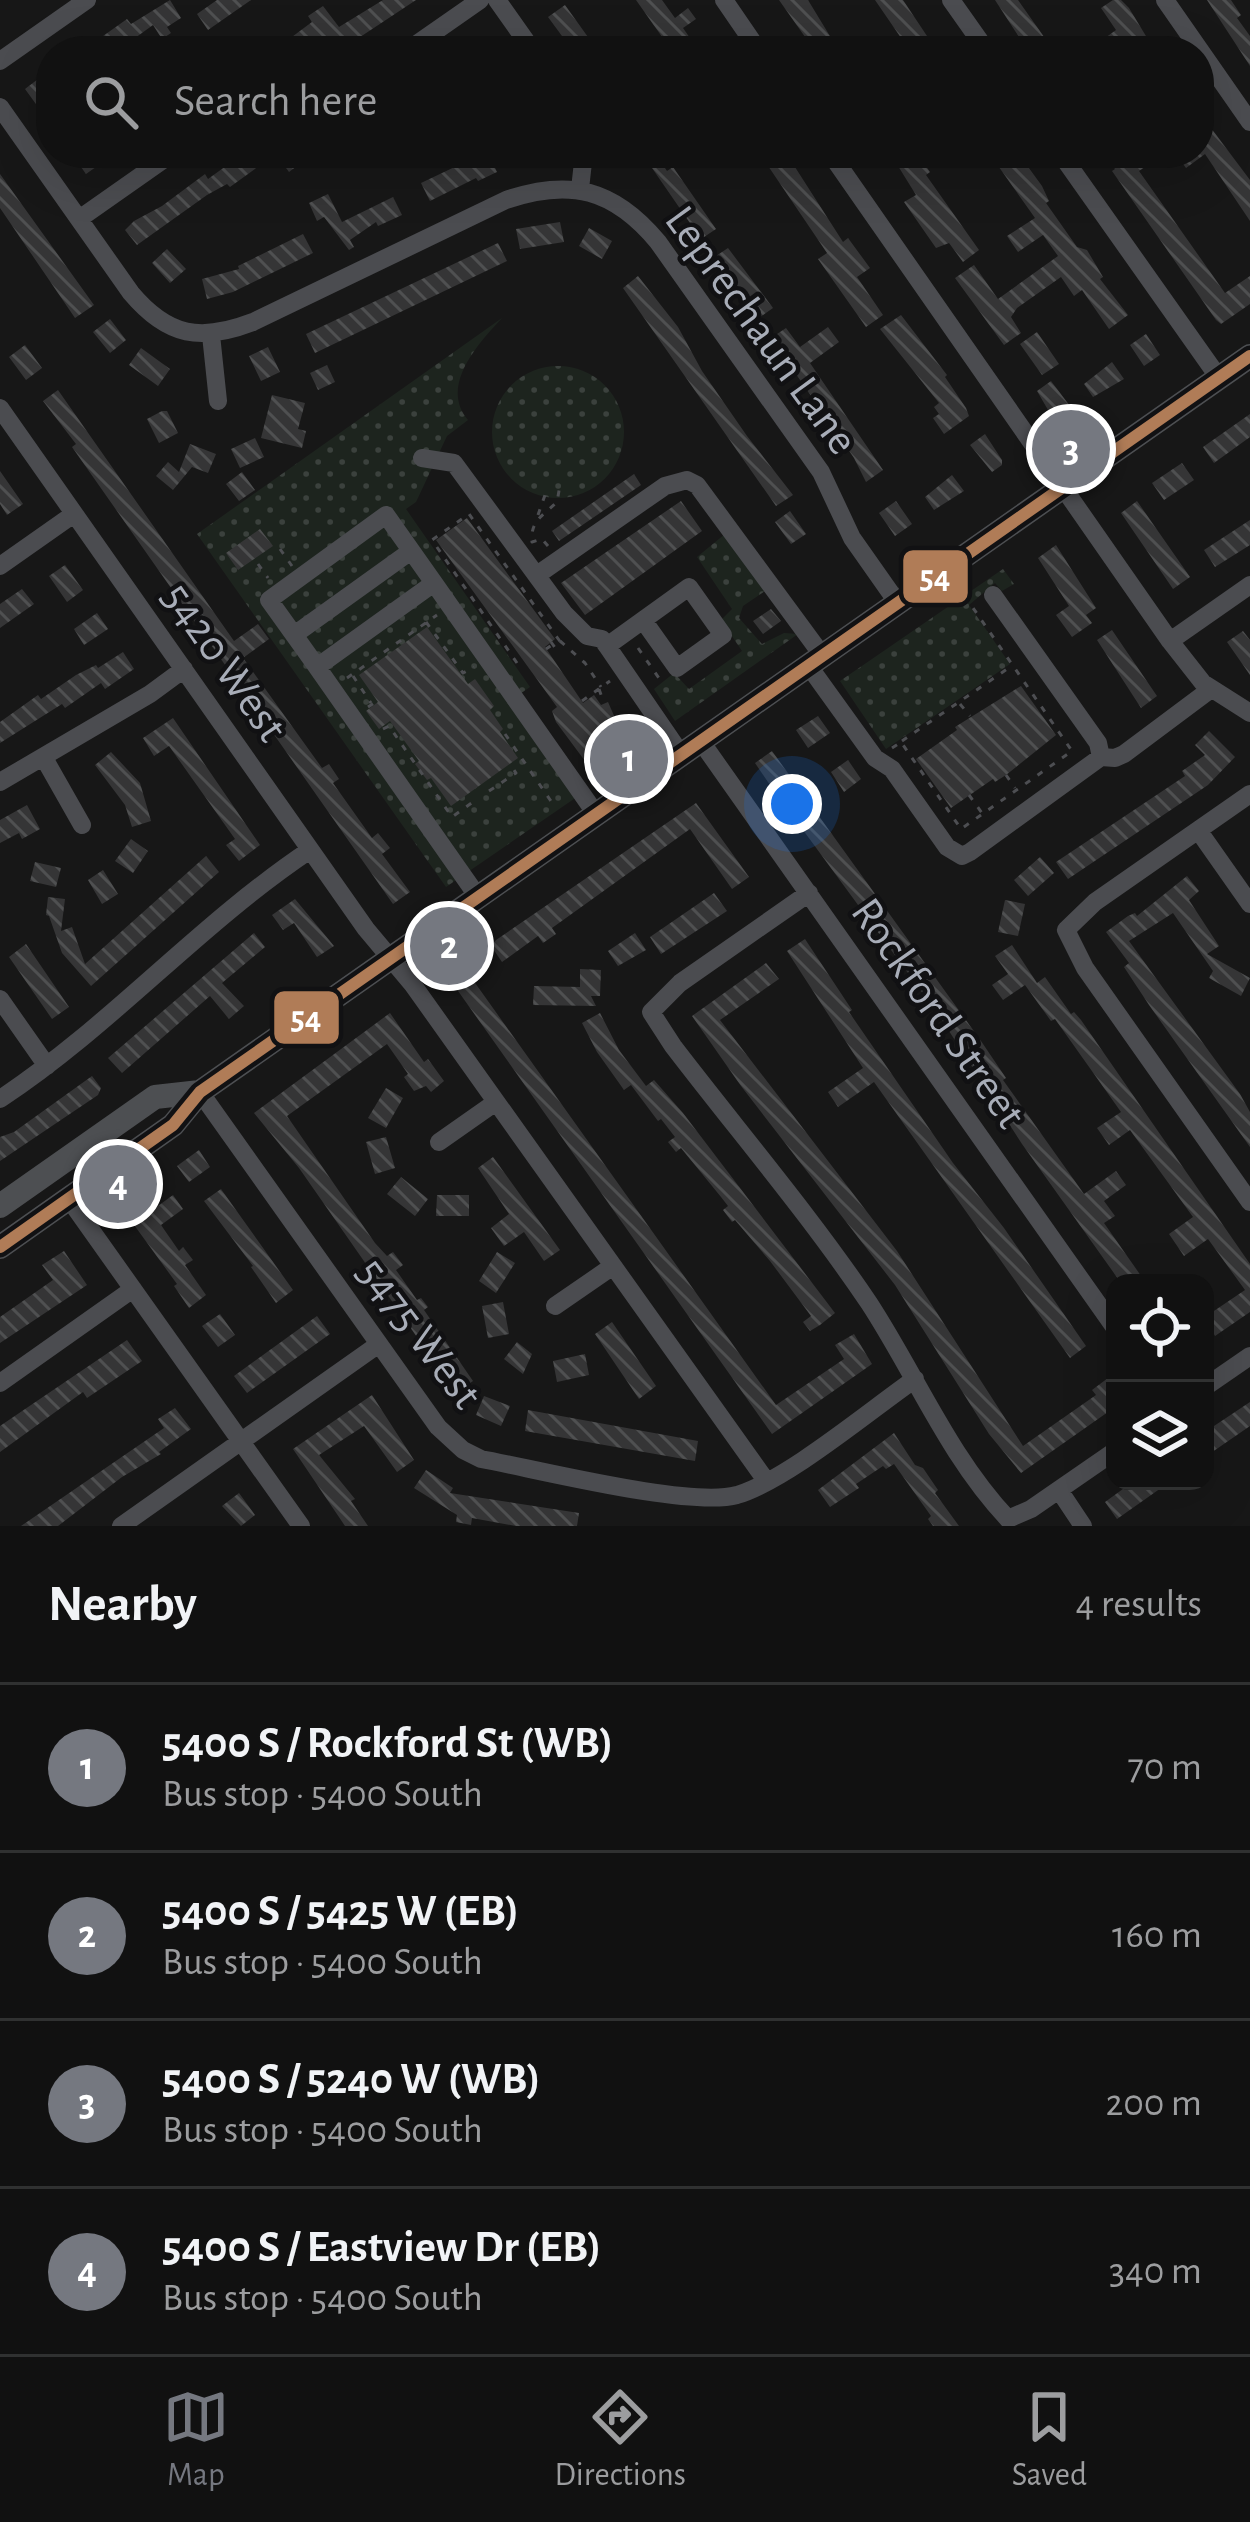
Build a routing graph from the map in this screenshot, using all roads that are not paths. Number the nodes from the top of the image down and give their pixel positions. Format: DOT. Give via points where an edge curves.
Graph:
graph roads {
  1 [pos="87,0"];
  2 [pos="480,0"];
  3 [pos="497,0"];
  4 [pos="724,0"];
  5 [pos="952,0"];
  6 [pos="1165,0"];
  7 [pos="428,36"];
  8 [pos="522,36"];
  9 [pos="749,36"];
  10 [pos="977,36"];
  11 [pos="1190,36"];
  12 [pos="0,61"];
  13 [pos="1214,70"];
  14 [pos="0,106"];
  15 [pos="1250,122"];
  16 [pos="36,157"];
  17 [pos="43,168"];
  18 [pos="152,168"];
  19 [pos="582,168"];
  20 [pos="840,168"];
  21 [pos="1071,168"];
  22 [pos="580,189"];
  23 [pos="79,219"];
  24 [pos="211,334"];
  25 [pos="1250,356"];
  26 [pos="1219,378"];
  27 [pos="218,400"];
  28 [pos="0,408"];
  29 [pos="422,458"];
  30 [pos="1063,487"];
  31 [pos="74,514"];
  32 [pos="411,551"];
  33 [pos="0,566"];
  34 [pos="537,575"];
  35 [pos="434,583"];
  36 [pos="1250,585"];
  37 [pos="993,595"];
  38 [pos="898,602"];
  39 [pos="643,620"];
  40 [pos="294,635"];
  41 [pos="1171,641"];
  42 [pos="607,646"];
  43 [pos="815,660"];
  44 [pos="317,667"];
  45 [pos="184,669"];
  46 [pos="1211,689"];
  47 [pos="1250,712"];
  48 [pos="691,747"];
  49 [pos="1101,757"];
  50 [pos="44,758"];
  51 [pos="0,782"];
  52 [pos="1250,794"];
  53 [pos="596,814"];
  54 [pos="82,825"];
  55 [pos="1198,830"];
  56 [pos="310,850"];
  57 [pos="809,893"];
  58 [pos="478,897"];
  59 [pos="1250,904"];
  60 [pos="390,958"];
  61 [pos="0,999"];
  62 [pos="47,1066"];
  63 [pos="200,1092"];
  64 [pos="0,1099"];
  65 [pos="496,1102"];
  66 [pos="439,1142"];
  67 [pos="69,1199"];
  68 [pos="1250,1202"];
  69 [pos="0,1206"];
  70 [pos="0,1247"];
  71 [pos="613,1266"];
  72 [pos="133,1289"];
  73 [pos="555,1306"];
  74 [pos="1106,1315"];
  75 [pos="379,1344"];
  76 [pos="1250,1356"];
  77 [pos="915,1379"];
  78 [pos="1213,1382"];
  79 [pos="0,1383"];
  80 [pos="241,1442"];
  81 [pos="1106,1456"];
  82 [pos="767,1482"];
  83 [pos="1059,1490"];
  84 [pos="121,1526"];
  85 [pos="302,1526"];
  86 [pos="1083,1526"];
  1 -- 12 [label="street"];
  2 -- 7 [label="street"];
  3 -- 8 [label="street"];
  4 -- 9 [label="street"];
  5 -- 10 [label="street"];
  6 -- 11 [label="street"];
  13 -- 15 [label="street"];
  14 -- 16 [label="street"];
  17 -- 23 [label="street"];
  18 -- 23 [label="street"];
  19 -- 22 [label="street"];
  20 -- 30 [label="street"];
  21 -- 26 [label="street"];
  22 -- 24 [label="street" via="506,200 253,322"];
  22 -- 38 [label="street, Leprechaun Lane" via="632,214 658,242 821,472 852,538"];
  23 -- 24 [label="street" via="146,311 180,331"];
  24 -- 27 [label="street"];
  25 -- 26 [label="main road"];
  26 -- 30 [label="main road"];
  28 -- 31 [label="street, 5420 West"];
  29 -- 34 [label="street, Rockford Street" via="454,463"];
  30 -- 38 [label="main road"];
  30 -- 41 [label="street"];
  31 -- 33 [label="street"];
  31 -- 45 [label="street, 5420 West"];
  32 -- 35 [label="street"];
  32 -- 40 [label="street"];
  32 -- 40 [label="street" via="386,515 268,600"];
  34 -- 42 [label="street, Rockford Street" via="571,622"];
  34 -- 43 [label="street" via="665,486 687,480"];
  35 -- 44 [label="street"];
  35 -- 53 [label="street"];
  36 -- 41 [label="street"];
  37 -- 49 [label="street"];
  38 -- 43 [label="main road"];
  39 -- 39 [label="street" via="688,587 723,635 676,668"];
  39 -- 42 [label="street"];
  40 -- 44 [label="street"];
  41 -- 46 [label="street"];
  42 -- 48 [label="street, Rockford Street"];
  43 -- 48 [label="main road"];
  43 -- 49 [label="street" via="875,758 962,856"];
  44 -- 58 [label="street"];
  45 -- 50 [label="street"];
  45 -- 56 [label="street, 5420 West"];
  46 -- 47 [label="street"];
  46 -- 49 [label="street" via="1124,754"];
  48 -- 53 [label="main road"];
  48 -- 57 [label="street, Rockford Street"];
  50 -- 51 [label="street"];
  50 -- 54 [label="street"];
  52 -- 55 [label="street"];
  53 -- 58 [label="main road"];
  55 -- 59 [label="street"];
  55 -- 68 [label="street" via="1066,930"];
  56 -- 60 [label="street, 5420 West"];
  56 -- 62 [label="street" via="228,908"];
  57 -- 74 [label="street, Rockford Street"];
  57 -- 77 [label="street" via="651,1012 864,1296"];
  58 -- 60 [label="main road"];
  60 -- 63 [label="main road"];
  60 -- 65 [label="street, 5420 West"];
  61 -- 62 [label="street"];
  62 -- 64 [label="street"];
  63 -- 67 [label="main road" via="173,1125"];
  63 -- 69 [label="main road" via="155,1097"];
  63 -- 75 [label="street, 5475 West"];
  65 -- 66 [label="street"];
  65 -- 71 [label="street, 5420 West"];
  67 -- 70 [label="main road"];
  67 -- 72 [label="street"];
  71 -- 73 [label="street"];
  71 -- 82 [label="street, 5420 West"];
  72 -- 79 [label="street"];
  72 -- 80 [label="street"];
  75 -- 80 [label="street"];
  75 -- 82 [label="street, 5475 West" via="439,1427 481,1459 710,1499"];
  76 -- 78 [label="street"];
  77 -- 82 [label="street, 5475 West"];
  77 -- 83 [label="street" via="957,1455 1008,1519"];
  80 -- 84 [label="street"];
  80 -- 85 [label="street"];
  81 -- 83 [label="street"];
  83 -- 86 [label="street"];
}
